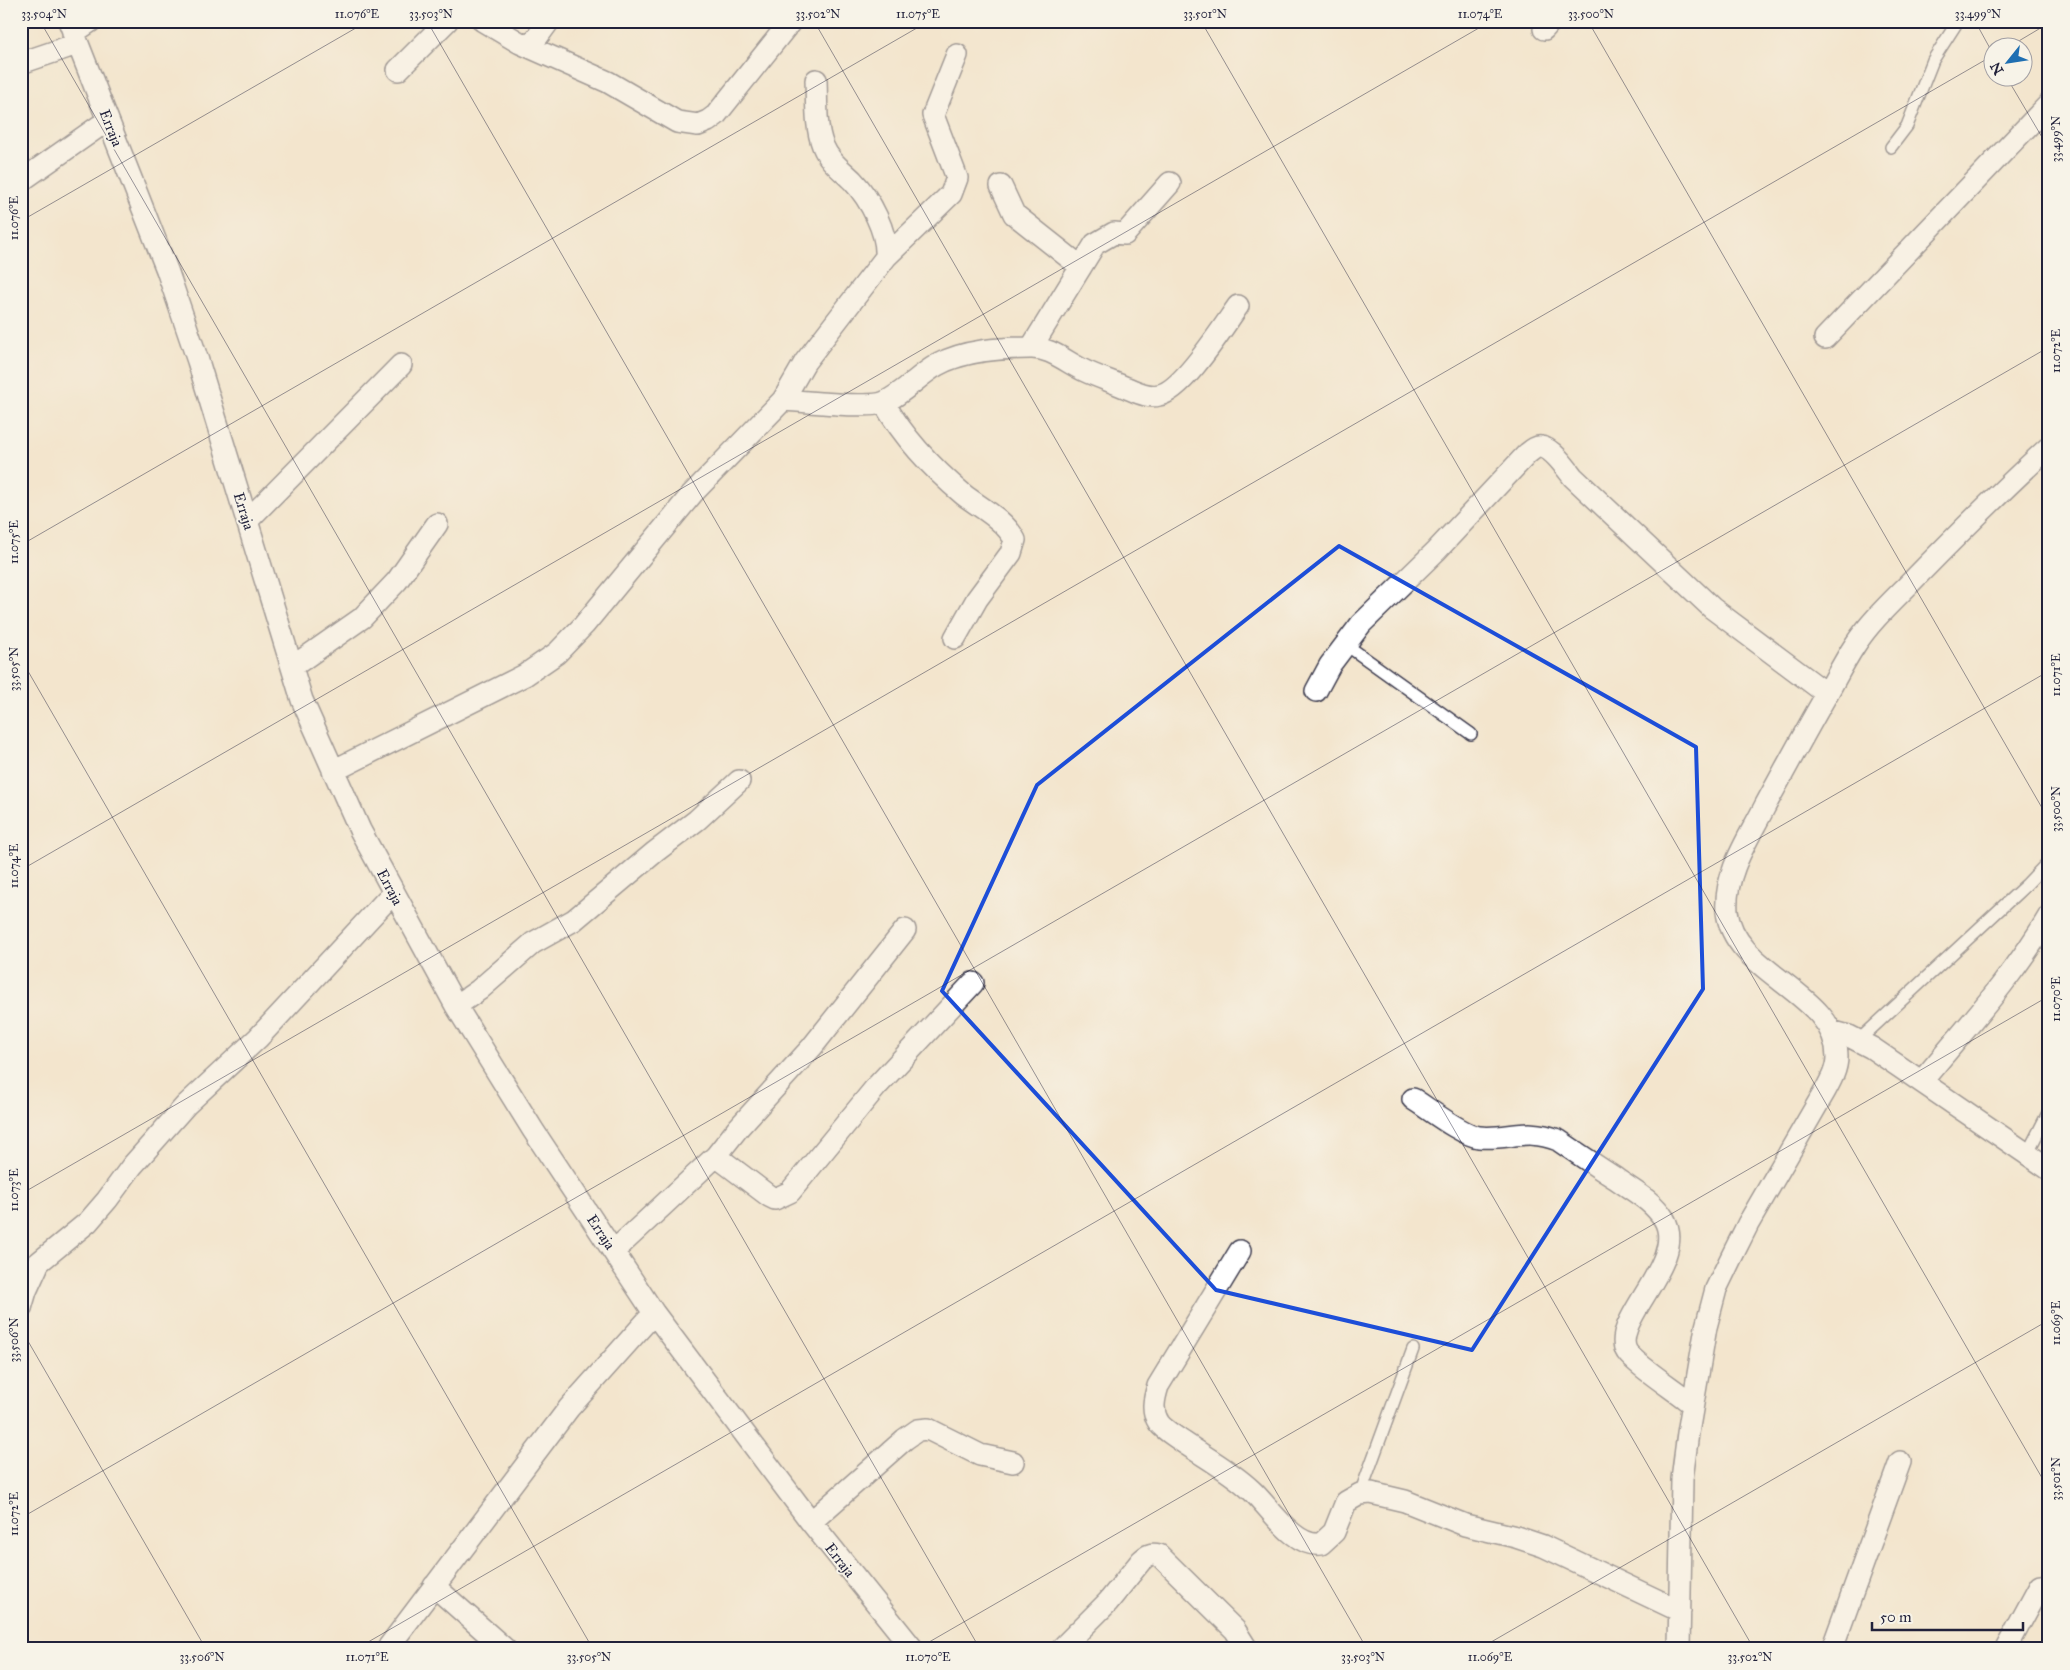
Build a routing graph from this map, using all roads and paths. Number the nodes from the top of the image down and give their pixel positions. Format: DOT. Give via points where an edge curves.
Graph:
graph roads {
  1 [pos="92,21"];
  2 [pos="446,21"];
  3 [pos="483,21"];
  4 [pos="549,21"];
  5 [pos="791,21"];
  6 [pos="1958,21"];
  7 [pos="73,33"];
  8 [pos="530,47"];
  9 [pos="957,55"];
  10 [pos="21,63"];
  11 [pos="398,70"];
  12 [pos="816,80"];
  13 [pos="2049,104"];
  14 [pos="108,120"];
  15 [pos="1891,147"];
  16 [pos="21,180"];
  17 [pos="1170,183"];
  18 [pos="1000,186"];
  19 [pos="886,257"];
  20 [pos="1081,267"];
  21 [pos="1238,306"];
  22 [pos="1825,338"];
  23 [pos="1031,348"];
  24 [pos="401,365"];
  25 [pos="784,400"];
  26 [pos="884,403"];
  27 [pos="2049,447"];
  28 [pos="247,521"];
  29 [pos="437,524"];
  30 [pos="955,638"];
  31 [pos="1344,644"];
  32 [pos="292,667"];
  33 [pos="1316,690"];
  34 [pos="1827,694"];
  35 [pos="1471,734"];
  36 [pos="333,771"];
  37 [pos="739,781"];
  38 [pos="2049,861"];
  39 [pos="393,893"];
  40 [pos="2049,916"];
  41 [pos="905,930"];
  42 [pos="973,983"];
  43 [pos="456,1006"];
  44 [pos="1832,1031"];
  45 [pos="1859,1040"];
  46 [pos="1922,1081"];
  47 [pos="1413,1099"];
  48 [pos="2049,1111"];
  49 [pos="2027,1154"];
  50 [pos="716,1156"];
  51 [pos="2049,1169"];
  52 [pos="614,1251"];
  53 [pos="1240,1251"];
  54 [pos="30,1271"];
  55 [pos="21,1308"];
  56 [pos="654,1313"];
  57 [pos="1413,1349"];
  58 [pos="1692,1404"];
  59 [pos="1013,1462"];
  60 [pos="1900,1462"];
  61 [pos="1360,1494"];
  62 [pos="810,1522"];
  63 [pos="434,1586"];
  64 [pos="2040,1586"];
  65 [pos="1680,1611"];
  66 [pos="387,1649"];
  67 [pos="505,1649"];
  68 [pos="912,1649"];
  69 [pos="1061,1649"];
  70 [pos="1247,1649"];
  71 [pos="1679,1649"];
  72 [pos="1832,1649"];
  73 [pos="2006,1649"];
  1 -- 7 [label="street"];
  2 -- 11 [label="street"];
  3 -- 8 [label="street"];
  4 -- 8 [label="street"];
  5 -- 8 [label="street" via="716,115 698,125 677,122 608,82"];
  6 -- 15 [label="lane" via="1933,60 1907,126"];
  7 -- 10 [label="street"];
  7 -- 14 [label="street, Erraja"];
  9 -- 19 [label="street" via="933,115 957,178 951,194"];
  12 -- 19 [label="street" via="823,147 865,197 885,235"];
  13 -- 22 [label="street"];
  14 -- 16 [label="street"];
  14 -- 28 [label="street, Erraja" via="167,270"];
  17 -- 20 [label="street" via="1125,234 1114,233 1095,244"];
  18 -- 20 [label="street" via="1014,214"];
  19 -- 25 [label="street" via="805,362"];
  20 -- 23 [label="street"];
  21 -- 23 [label="street" via="1188,374 1170,392 1159,396 1147,396 1084,370 1045,349"];
  23 -- 26 [label="street" via="971,352 954,357 938,364"];
  24 -- 28 [label="street"];
  25 -- 26 [label="street"];
  25 -- 36 [label="street" via="692,494 557,653 525,674"];
  26 -- 30 [label="street" via="895,422 928,461 1006,527 1015,540 1011,553 977,599"];
  27 -- 34 [label="street" via="1984,506 1876,619 1856,644"];
  28 -- 32 [label="street, Erraja"];
  29 -- 32 [label="street" via="397,581 362,618"];
  31 -- 33 [label="street"];
  31 -- 34 [label="street" via="1527,454 1541,446 1712,608"];
  31 -- 35 [label="lane"];
  32 -- 36 [label="street, Erraja" via="302,700"];
  34 -- 44 [label="street" via="1734,867 1727,911 1737,938 1756,960 1807,1002"];
  36 -- 39 [label="street, Erraja"];
  37 -- 43 [label="street" via="697,820 574,920 533,943"];
  38 -- 45 [label="lane"];
  39 -- 43 [label="street, Erraja"];
  39 -- 54 [label="street" via="258,1038 186,1105 88,1222"];
  40 -- 46 [label="street" via="2011,973"];
  41 -- 50 [label="street" via="812,1047"];
  42 -- 50 [label="street" via="876,1086 790,1192 775,1199 768,1196"];
  43 -- 52 [label="street, Erraja"];
  44 -- 45 [label="street"];
  44 -- 58 [label="street" via="1837,1057 1833,1075 1748,1224 1716,1290"];
  45 -- 46 [label="street"];
  46 -- 49 [label="street"];
  47 -- 58 [label="street" via="1468,1134 1489,1137 1533,1133 1558,1140 1649,1201 1665,1221 1669,1241 1661,1265 1625,1333 1624,1341 1628,1353"];
  48 -- 49 [label="lane"];
  49 -- 51 [label="street"];
  50 -- 52 [label="street"];
  52 -- 56 [label="street, Erraja"];
  53 -- 61 [label="street" via="1158,1386 1154,1412 1159,1423 1250,1488 1296,1537 1307,1543 1321,1544 1327,1540 1334,1532 1346,1502"];
  54 -- 55 [label="street"];
  56 -- 62 [label="street, Erraja"];
  56 -- 63 [label="street" via="569,1408"];
  57 -- 61 [label="lane"];
  58 -- 65 [label="street" via="1682,1480"];
  59 -- 62 [label="street" via="980,1455 938,1432 918,1430"];
  60 -- 72 [label="street"];
  61 -- 65 [label="street" via="1371,1493 1405,1501 1465,1525 1543,1546"];
  62 -- 68 [label="street, Erraja"];
  63 -- 66 [label="street"];
  63 -- 67 [label="street"];
  64 -- 73 [label="street"];
  65 -- 71 [label="street"];
  69 -- 70 [label="street" via="1108,1602 1141,1561 1153,1554 1159,1555 1235,1630"];
}
